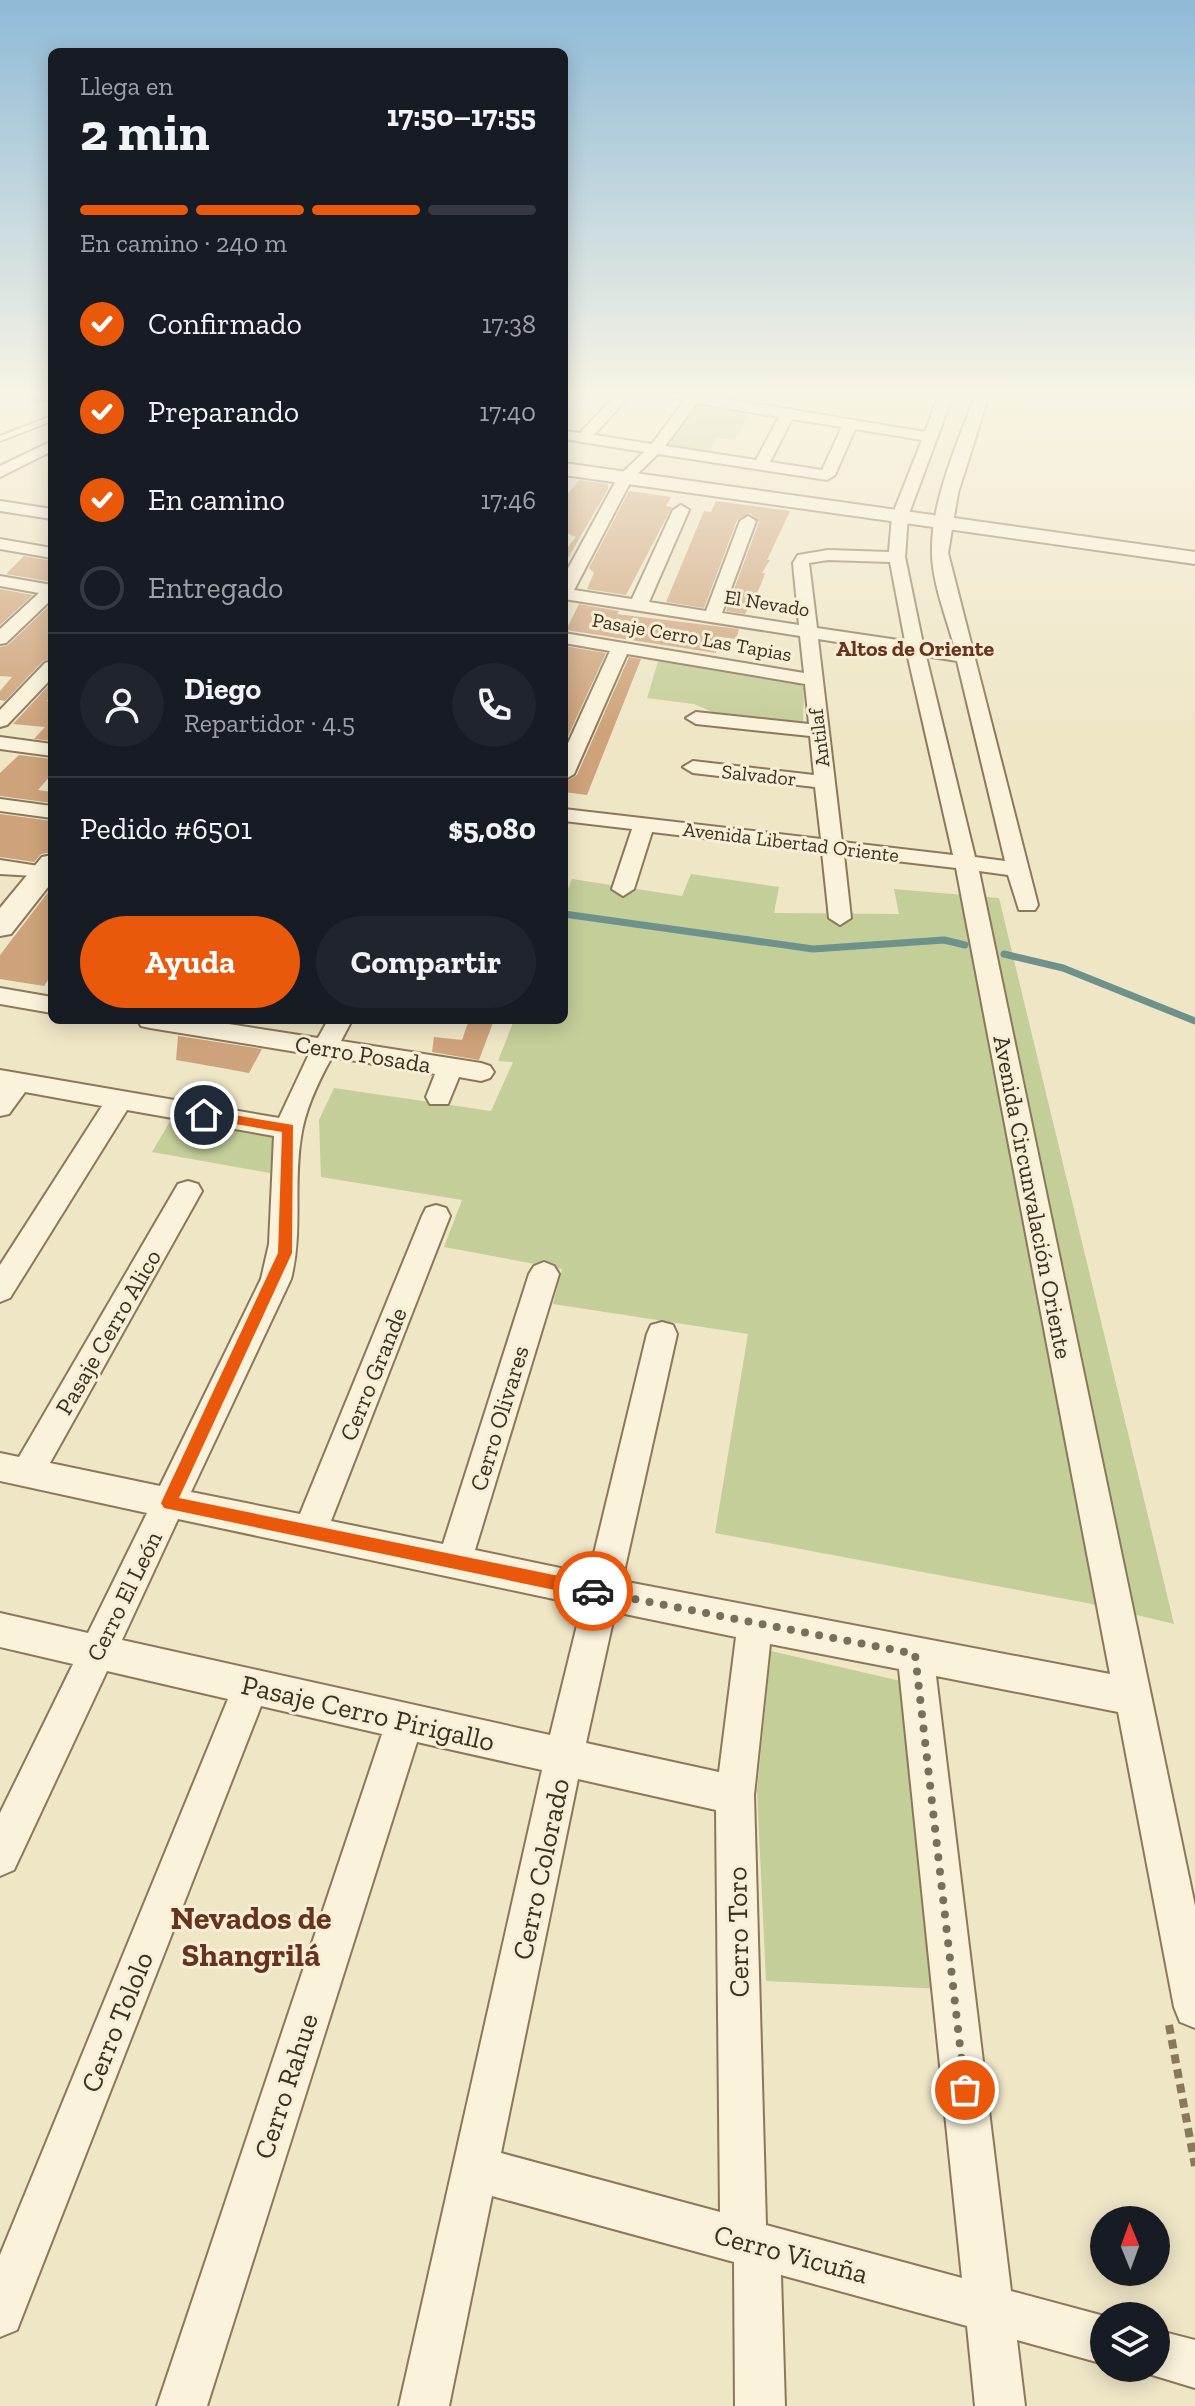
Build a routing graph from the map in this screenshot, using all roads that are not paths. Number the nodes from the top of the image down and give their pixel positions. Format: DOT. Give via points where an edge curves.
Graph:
graph roads {
  1 [pos="8,507"];
  2 [pos="610,507"];
  3 [pos="839,507"];
  4 [pos="903,507"];
  5 [pos="947,507"];
  6 [pos="681,510"];
  7 [pos="48,513"];
  8 [pos="900,516"];
  9 [pos="748,521"];
  10 [pos="943,522"];
  11 [pos="0,544"];
  12 [pos="48,552"];
  13 [pos="897,557"];
  14 [pos="1195,558"];
  15 [pos="0,581"];
  16 [pos="568,586"];
  17 [pos="48,589"];
  18 [pos="48,594"];
  19 [pos="568,594"];
  20 [pos="638,606"];
  21 [pos="712,617"];
  22 [pos="805,631"];
  23 [pos="0,639"];
  24 [pos="568,639"];
  25 [pos="621,647"];
  26 [pos="915,648"];
  27 [pos="963,656"];
  28 [pos="48,671"];
  29 [pos="812,680"];
  30 [pos="696,718"];
  31 [pos="0,721"];
  32 [pos="819,731"];
  33 [pos="0,743"];
  34 [pos="48,749"];
  35 [pos="568,765"];
  36 [pos="693,767"];
  37 [pos="824,782"];
  38 [pos="0,805"];
  39 [pos="48,811"];
  40 [pos="568,816"];
  41 [pos="644,825"];
  42 [pos="831,847"];
  43 [pos="965,863"];
  44 [pos="0,867"];
  45 [pos="48,868"];
  46 [pos="1017,869"];
  47 [pos="623,889"];
  48 [pos="1027,905"];
  49 [pos="840,918"];
  50 [pos="0,926"];
  51 [pos="0,996"];
  52 [pos="48,1000"];
  53 [pos="201,1024"];
  54 [pos="338,1024"];
  55 [pos="226,1026"];
  56 [pos="325,1049"];
  57 [pos="450,1067"];
  58 [pos="481,1072"];
  59 [pos="9,1081"];
  60 [pos="439,1097"];
  61 [pos="119,1101"];
  62 [pos="0,1107"];
  63 [pos="289,1129"];
  64 [pos="188,1191"];
  65 [pos="436,1216"];
  66 [pos="544,1274"];
  67 [pos="0,1290"];
  68 [pos="662,1334"];
  69 [pos="14,1470"];
  70 [pos="169,1503"];
  71 [pos="310,1532"];
  72 [pos="454,1562"];
  73 [pos="602,1593"];
  74 [pos="755,1623"];
  75 [pos="0,1630"];
  76 [pos="98,1652"];
  77 [pos="915,1654"];
  78 [pos="251,1686"];
  79 [pos="1131,1696"];
  80 [pos="405,1721"];
  81 [pos="564,1757"];
  82 [pos="735,1795"];
  83 [pos="0,1856"];
  84 [pos="1195,2007"];
  85 [pos="477,2169"];
  86 [pos="750,2243"];
  87 [pos="990,2308"];
  88 [pos="0,2313"];
  89 [pos="1090,2336"];
  90 [pos="1170,2358"];
  91 [pos="1195,2364"];
  92 [pos="182,2406"];
  93 [pos="424,2406"];
  94 [pos="760,2406"];
  95 [pos="1000,2406"];
  1 -- 7 [label="street"];
  2 -- 16 [label="street"];
  3 -- 8 [label="street"];
  4 -- 8 [label="street, Avenida Circunvalación Oriente"];
  5 -- 10 [label="street"];
  6 -- 20 [label="street"];
  8 -- 10 [label="street"];
  8 -- 13 [label="street, Avenida Circunvalación Oriente"];
  9 -- 21 [label="street"];
  10 -- 14 [label="street"];
  10 -- 27 [label="street" via="943,574"];
  11 -- 12 [label="street"];
  13 -- 22 [label="street, Antilaf" via="804,559"];
  13 -- 26 [label="street, Avenida Circunvalación Oriente"];
  15 -- 17 [label="street"];
  18 -- 23 [label="street"];
  19 -- 20 [label="street, El Nevado"];
  20 -- 21 [label="street, El Nevado"];
  21 -- 22 [label="street, El Nevado"];
  22 -- 26 [label="street, El Nevado"];
  22 -- 29 [label="street, Antilaf"];
  24 -- 25 [label="street, Pasaje Cerro Las Tapias"];
  25 -- 29 [label="street, Pasaje Cerro Las Tapias"];
  25 -- 35 [label="street"];
  26 -- 27 [label="street, El Nevado"];
  26 -- 43 [label="street, Avenida Circunvalación Oriente"];
  27 -- 46 [label="street"];
  28 -- 31 [label="street"];
  29 -- 32 [label="street, Antilaf"];
  30 -- 32 [label="street"];
  32 -- 37 [label="street, Antilaf"];
  33 -- 34 [label="street"];
  36 -- 37 [label="street, Salvador"];
  37 -- 42 [label="street, Antilaf"];
  38 -- 39 [label="street"];
  40 -- 41 [label="street, Avenida Libertad Oriente"];
  41 -- 42 [label="street, Avenida Libertad Oriente"];
  41 -- 47 [label="street"];
  42 -- 43 [label="street, Avenida Libertad Oriente"];
  42 -- 49 [label="street, Antilaf"];
  43 -- 46 [label="street, Avenida Libertad Oriente"];
  43 -- 79 [label="street, Avenida Circunvalación Oriente"];
  44 -- 45 [label="street"];
  45 -- 50 [label="street"];
  46 -- 48 [label="street"];
  51 -- 52 [label="street"];
  53 -- 55 [label="street, Cerro Posada"];
  54 -- 56 [label="street, Cerro El León"];
  55 -- 56 [label="street, Cerro Posada"];
  56 -- 57 [label="street, Cerro Posada"];
  56 -- 63 [label="street, Cerro El León"];
  57 -- 58 [label="street, Cerro Posada"];
  57 -- 60 [label="street"];
  59 -- 61 [label="street"];
  59 -- 62 [label="street"];
  61 -- 63 [label="street"];
  61 -- 67 [label="street"];
  63 -- 70 [label="street, Cerro El León" via="285,1253"];
  64 -- 69 [label="street, Pasaje Cerro Alico"];
  65 -- 71 [label="street, Cerro Grande"];
  66 -- 72 [label="street, Cerro Olivares"];
  68 -- 73 [label="street, Cerro Colorado"];
  69 -- 70 [label="street"];
  70 -- 71 [label="street"];
  70 -- 76 [label="street, Cerro El León"];
  71 -- 72 [label="street"];
  72 -- 73 [label="street"];
  73 -- 74 [label="street"];
  73 -- 81 [label="street, Cerro Colorado"];
  74 -- 77 [label="street"];
  74 -- 82 [label="street, Cerro Toro"];
  75 -- 76 [label="street, Pasaje Cerro Pirigallo"];
  76 -- 78 [label="street, Pasaje Cerro Pirigallo"];
  76 -- 83 [label="street, Cerro El León"];
  77 -- 79 [label="street"];
  77 -- 87 [label="street"];
  78 -- 80 [label="street, Pasaje Cerro Pirigallo"];
  78 -- 88 [label="street, Cerro Tololo"];
  79 -- 84 [label="street, Avenida Circunvalación Oriente"];
  80 -- 81 [label="street, Pasaje Cerro Pirigallo"];
  80 -- 92 [label="street, Cerro Rahue"];
  81 -- 82 [label="street, Pasaje Cerro Pirigallo"];
  81 -- 85 [label="street, Cerro Colorado"];
  82 -- 86 [label="street, Cerro Toro"];
  85 -- 86 [label="street, Cerro Vicuña"];
  85 -- 93 [label="street, Cerro Colorado"];
  86 -- 87 [label="street, Cerro Vicuña"];
  86 -- 94 [label="street, Cerro Toro"];
  87 -- 89 [label="street, Cerro Vicuña"];
  87 -- 95 [label="street"];
  90 -- 91 [label="street"];
}
